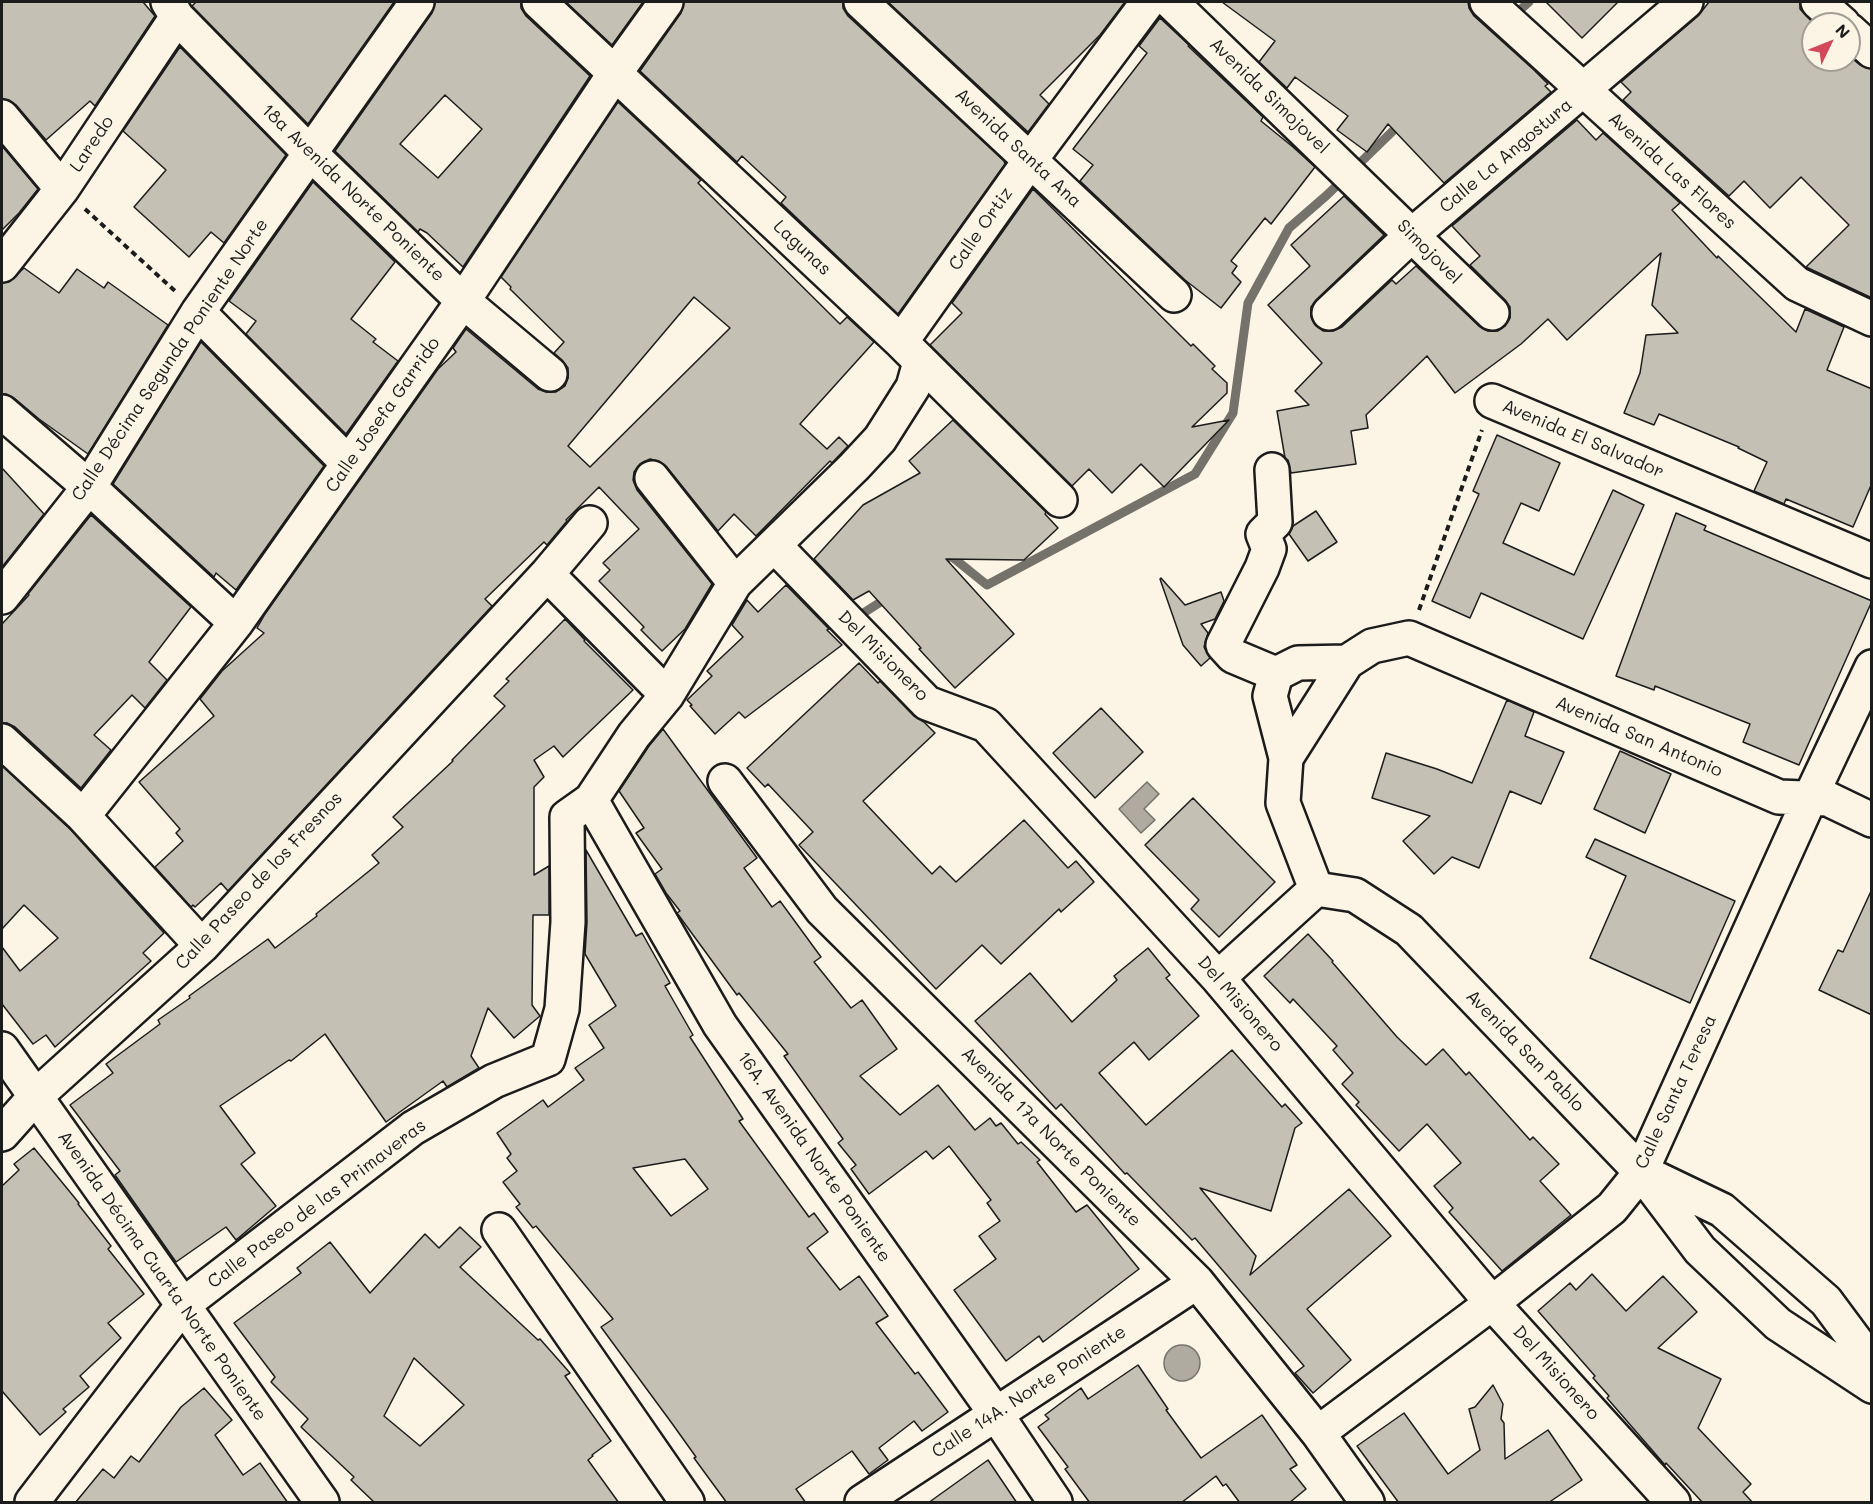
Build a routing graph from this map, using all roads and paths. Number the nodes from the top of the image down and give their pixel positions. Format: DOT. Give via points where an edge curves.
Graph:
graph roads {
  1 [pos="417,2"];
  2 [pos="539,2"];
  3 [pos="666,2"];
  4 [pos="861,2"];
  5 [pos="1148,2"];
  6 [pos="1171,2"];
  7 [pos="1487,2"];
  8 [pos="1686,2"];
  9 [pos="1818,2"];
  10 [pos="172,9"];
  11 [pos="1829,12"];
  12 [pos="615,73"];
  13 [pos="1583,90"];
  14 [pos="2,117"];
  15 [pos="310,153"];
  16 [pos="1031,159"];
  17 [pos="62,189"];
  18 [pos="1367,191"];
  19 [pos="1412,235"];
  20 [pos="2,265"];
  21 [pos="1174,295"];
  22 [pos="464,301"];
  23 [pos="198,312"];
  24 [pos="1329,313"];
  25 [pos="1492,313"];
  26 [pos="1872,320"];
  27 [pos="911,352"];
  28 [pos="550,374"];
  29 [pos="1492,401"];
  30 [pos="2,412"];
  31 [pos="348,463"];
  32 [pos="1272,470"];
  33 [pos="652,478"];
  34 [pos="89,487"];
  35 [pos="1060,500"];
  36 [pos="590,523"];
  37 [pos="774,544"];
  38 [pos="1872,561"];
  39 [pos="547,574"];
  40 [pos="735,584"];
  41 [pos="2,597"];
  42 [pos="236,623"];
  43 [pos="1409,638"];
  44 [pos="1347,662"];
  45 [pos="1872,667"];
  46 [pos="1276,674"];
  47 [pos="666,695"];
  48 [pos="2,741"];
  49 [pos="1286,758"];
  50 [pos="725,781"];
  51 [pos="1810,798"];
  52 [pos="591,800"];
  53 [pos="83,816"];
  54 [pos="1872,820"];
  55 [pos="1316,889"];
  56 [pos="202,946"];
  57 [pos="1218,978"];
  58 [pos="2,1049"];
  59 [pos="35,1097"];
  60 [pos="2,1134"];
  61 [pos="1641,1172"];
  62 [pos="499,1230"];
  63 [pos="1197,1282"];
  64 [pos="1492,1303"];
  65 [pos="183,1305"];
  66 [pos="1872,1363"];
  67 [pos="1872,1386"];
  68 [pos="996,1414"];
  69 [pos="1318,1433"];
  70 [pos="32,1503"];
  71 [pos="322,1503"];
  72 [pos="687,1503"];
  73 [pos="862,1503"];
  74 [pos="1055,1503"];
  75 [pos="1367,1503"];
  76 [pos="1673,1503"];
  1 -- 15 [label="street, Calle Décima Segunda Poniente Norte"];
  2 -- 12 [label="street, Lagunas"];
  3 -- 12 [label="street, Calle Josefa Garrido"];
  4 -- 16 [label="street, Avenida Santa Ana"];
  5 -- 16 [label="street, Calle Ortiz"];
  6 -- 18 [label="street, Avenida Simojovel"];
  7 -- 13 [label="street, Avenida Las Flores"];
  8 -- 13 [label="street, Calle La Angostura"];
  9 -- 11 [label="street"];
  10 -- 15 [label="street, 18a Avenida Norte Poniente"];
  10 -- 17 [label="street, Laredo"];
  12 -- 22 [label="street, Calle Josefa Garrido"];
  12 -- 27 [label="street, Lagunas"];
  13 -- 19 [label="street, Calle La Angostura"];
  13 -- 26 [label="street, Avenida Las Flores" via="1797,285"];
  14 -- 17 [label="street"];
  15 -- 22 [label="street, 18a Avenida Norte Poniente"];
  15 -- 23 [label="street, Calle Décima Segunda Poniente Norte"];
  16 -- 21 [label="street, Avenida Santa Ana"];
  16 -- 27 [label="street, Calle Ortiz"];
  17 -- 20 [label="street, Laredo"];
  17 -- 23 [label="path"];
  18 -- 19 [label="street, Simojovel"];
  19 -- 24 [label="street, Calle La Angostura"];
  19 -- 25 [label="street, Simojovel"];
  22 -- 28 [label="street, 18a Avenida Norte Poniente"];
  22 -- 31 [label="street, Calle Josefa Garrido"];
  23 -- 31 [label="street"];
  23 -- 34 [label="street, Calle Décima Segunda Poniente Norte"];
  27 -- 35 [label="street, Lagunas"];
  27 -- 37 [label="street, Calle Paseo de las Primaveras" via="913,387 880,439"];
  29 -- 38 [label="street, Avenida El Salvador"];
  29 -- 43 [label="path, Avenida El Salvador"];
  30 -- 34 [label="street"];
  31 -- 42 [label="street, Calle Josefa Garrido"];
  32 -- 46 [label="street" via="1275,522 1263,534 1269,549 1223,645 1233,656"];
  33 -- 40 [label="street"];
  34 -- 41 [label="street, Calle Décima Segunda Poniente Norte"];
  34 -- 42 [label="street"];
  36 -- 39 [label="street, Calle Paseo de los Fresnos"];
  37 -- 40 [label="street, Calle Paseo de las Primaveras"];
  37 -- 57 [label="street, Del Misionero" via="927,703 986,725"];
  39 -- 47 [label="street"];
  39 -- 56 [label="street, Calle Paseo de los Fresnos"];
  40 -- 47 [label="street, Calle Paseo de las Primaveras"];
  42 -- 53 [label="street, Calle Josefa Garrido"];
  43 -- 44 [label="street" via="1372,646"];
  43 -- 51 [label="street, Avenida San Antonio" via="1779,797"];
  44 -- 46 [label="street" via="1298,663"];
  44 -- 49 [label="street"];
  45 -- 51 [label="street, Calle Santa Teresa"];
  46 -- 49 [label="street" via="1270,696"];
  47 -- 52 [label="street, Calle Paseo de las Primaveras"];
  48 -- 53 [label="street"];
  49 -- 55 [label="street" via="1283,803"];
  50 -- 63 [label="street, Avenida 17a Norte Poniente" via="822,910"];
  51 -- 54 [label="street, Avenida San Antonio" via="1828,799"];
  51 -- 61 [label="street, Calle Santa Teresa"];
  52 -- 65 [label="street, Calle Paseo de las Primaveras" via="567,817 568,922 562,1009 548,1059 494,1082 413,1128"];
  52 -- 68 [label="street, 16A. Avenida Norte Poniente" via="720,1025"];
  53 -- 56 [label="street"];
  55 -- 57 [label="street"];
  55 -- 61 [label="street, Avenida San Pablo" via="1355,895 1409,930"];
  56 -- 59 [label="street, Calle Paseo de los Fresnos"];
  57 -- 64 [label="street, Del Misionero"];
  58 -- 59 [label="street, Avenida Décima Cuarta Norte Poniente"];
  59 -- 60 [label="street, Calle Paseo de los Fresnos"];
  59 -- 65 [label="street, Avenida Décima Cuarta Norte Poniente"];
  61 -- 64 [label="street, Calle Santa Teresa" via="1612,1208"];
  61 -- 66 [label="street, Avenida San Pablo" via="1722,1210 1826,1300"];
  61 -- 67 [label="street, Avenida San Pablo" via="1700,1250 1778,1324"];
  62 -- 72 [label="street"];
  63 -- 68 [label="street, Calle 14A. Norte Poniente"];
  63 -- 69 [label="street, Avenida 17a Norte Poniente"];
  64 -- 69 [label="street, Calle Santa Teresa"];
  64 -- 76 [label="street, Del Misionero"];
  65 -- 70 [label="street, Calle Paseo de las Primaveras"];
  65 -- 71 [label="street, Avenida Décima Cuarta Norte Poniente"];
  68 -- 73 [label="street, Calle 14A. Norte Poniente"];
  68 -- 74 [label="street, 16A. Avenida Norte Poniente"];
  69 -- 75 [label="street, Avenida 17a Norte Poniente"];
}
